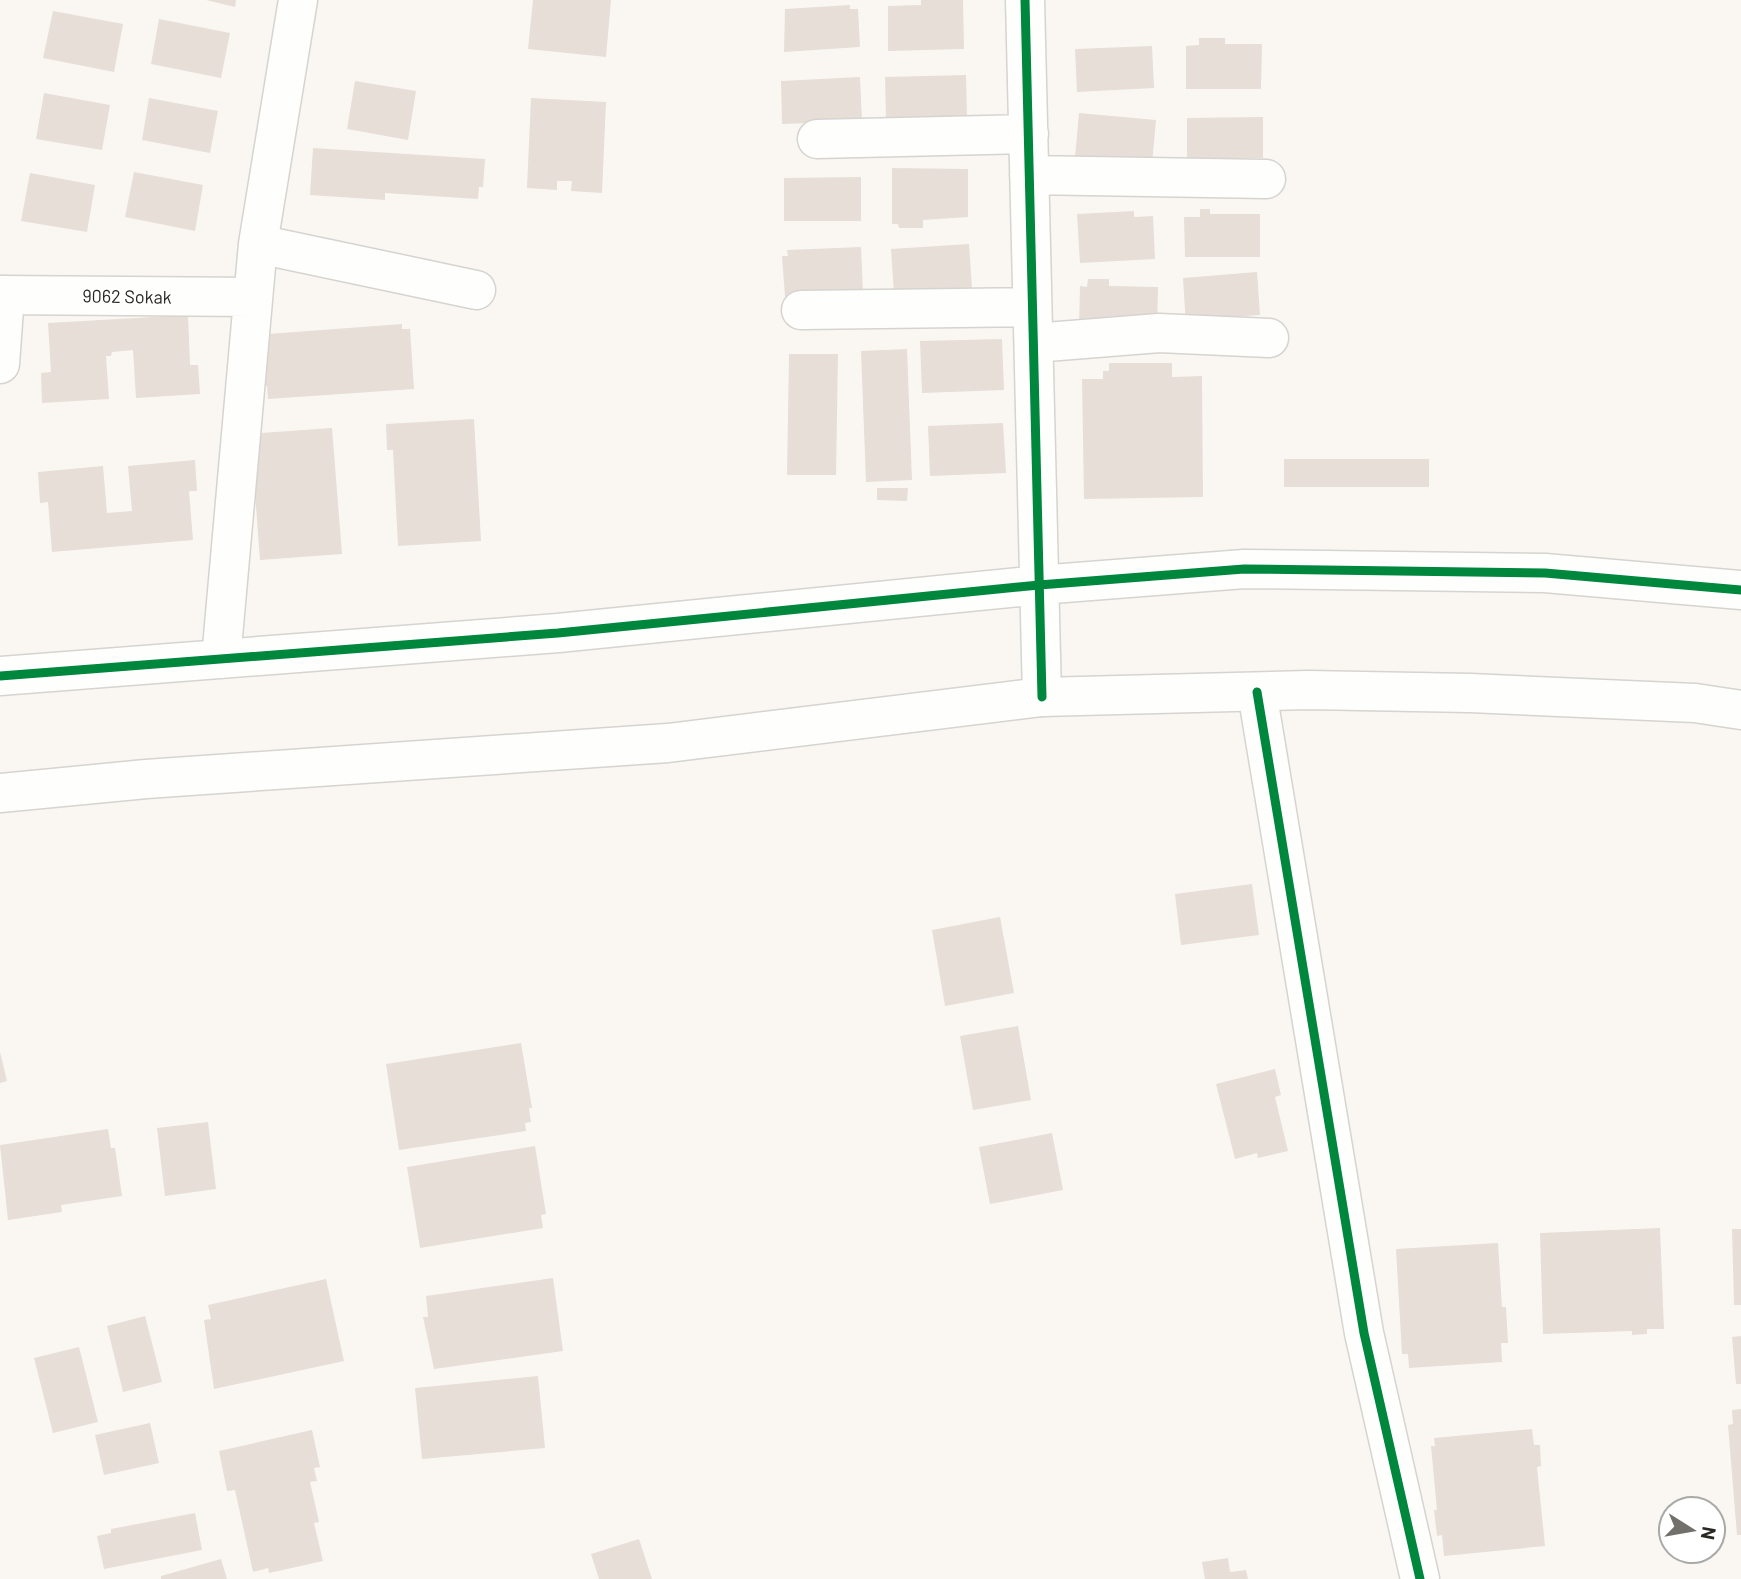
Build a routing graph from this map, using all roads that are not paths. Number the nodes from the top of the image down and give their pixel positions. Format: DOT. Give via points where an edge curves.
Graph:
graph roads {
  1 [pos="298,0"];
  2 [pos="1025,0"];
  3 [pos="1029,134"];
  4 [pos="817,139"];
  5 [pos="1029,175"];
  6 [pos="1266,180"];
  7 [pos="258,243"];
  8 [pos="476,290"];
  9 [pos="2,295"];
  10 [pos="253,298"];
  11 [pos="801,310"];
  12 [pos="1033,325"];
  13 [pos="1269,338"];
  14 [pos="0,364"];
  15 [pos="1039,585"];
  16 [pos="1741,590"];
  17 [pos="221,659"];
  18 [pos="0,676"];
  19 [pos="1257,692"];
  20 [pos="1042,697"];
  21 [pos="1741,710"];
  22 [pos="0,793"];
  23 [pos="1420,1579"];
  1 -- 7 [label="street"];
  2 -- 3 [label="street"];
  3 -- 4 [label="street"];
  3 -- 5 [label="street"];
  5 -- 6 [label="street"];
  5 -- 12 [label="street"];
  7 -- 8 [label="street"];
  7 -- 10 [label="street"];
  9 -- 10 [label="street, 9062 Sokak"];
  9 -- 14 [label="street"];
  10 -- 17 [label="street"];
  11 -- 12 [label="street"];
  12 -- 13 [label="street"];
  12 -- 15 [label="street"];
  15 -- 16 [label="street" via="1244,569 1545,573"];
  15 -- 17 [label="street" via="558,633"];
  15 -- 20 [label="street"];
  17 -- 18 [label="street"];
  19 -- 20 [label="street"];
  19 -- 21 [label="street" via="1470,693 1695,703"];
  19 -- 23 [label="street" via="1364,1333"];
  20 -- 22 [label="street" via="668,743"];
}
